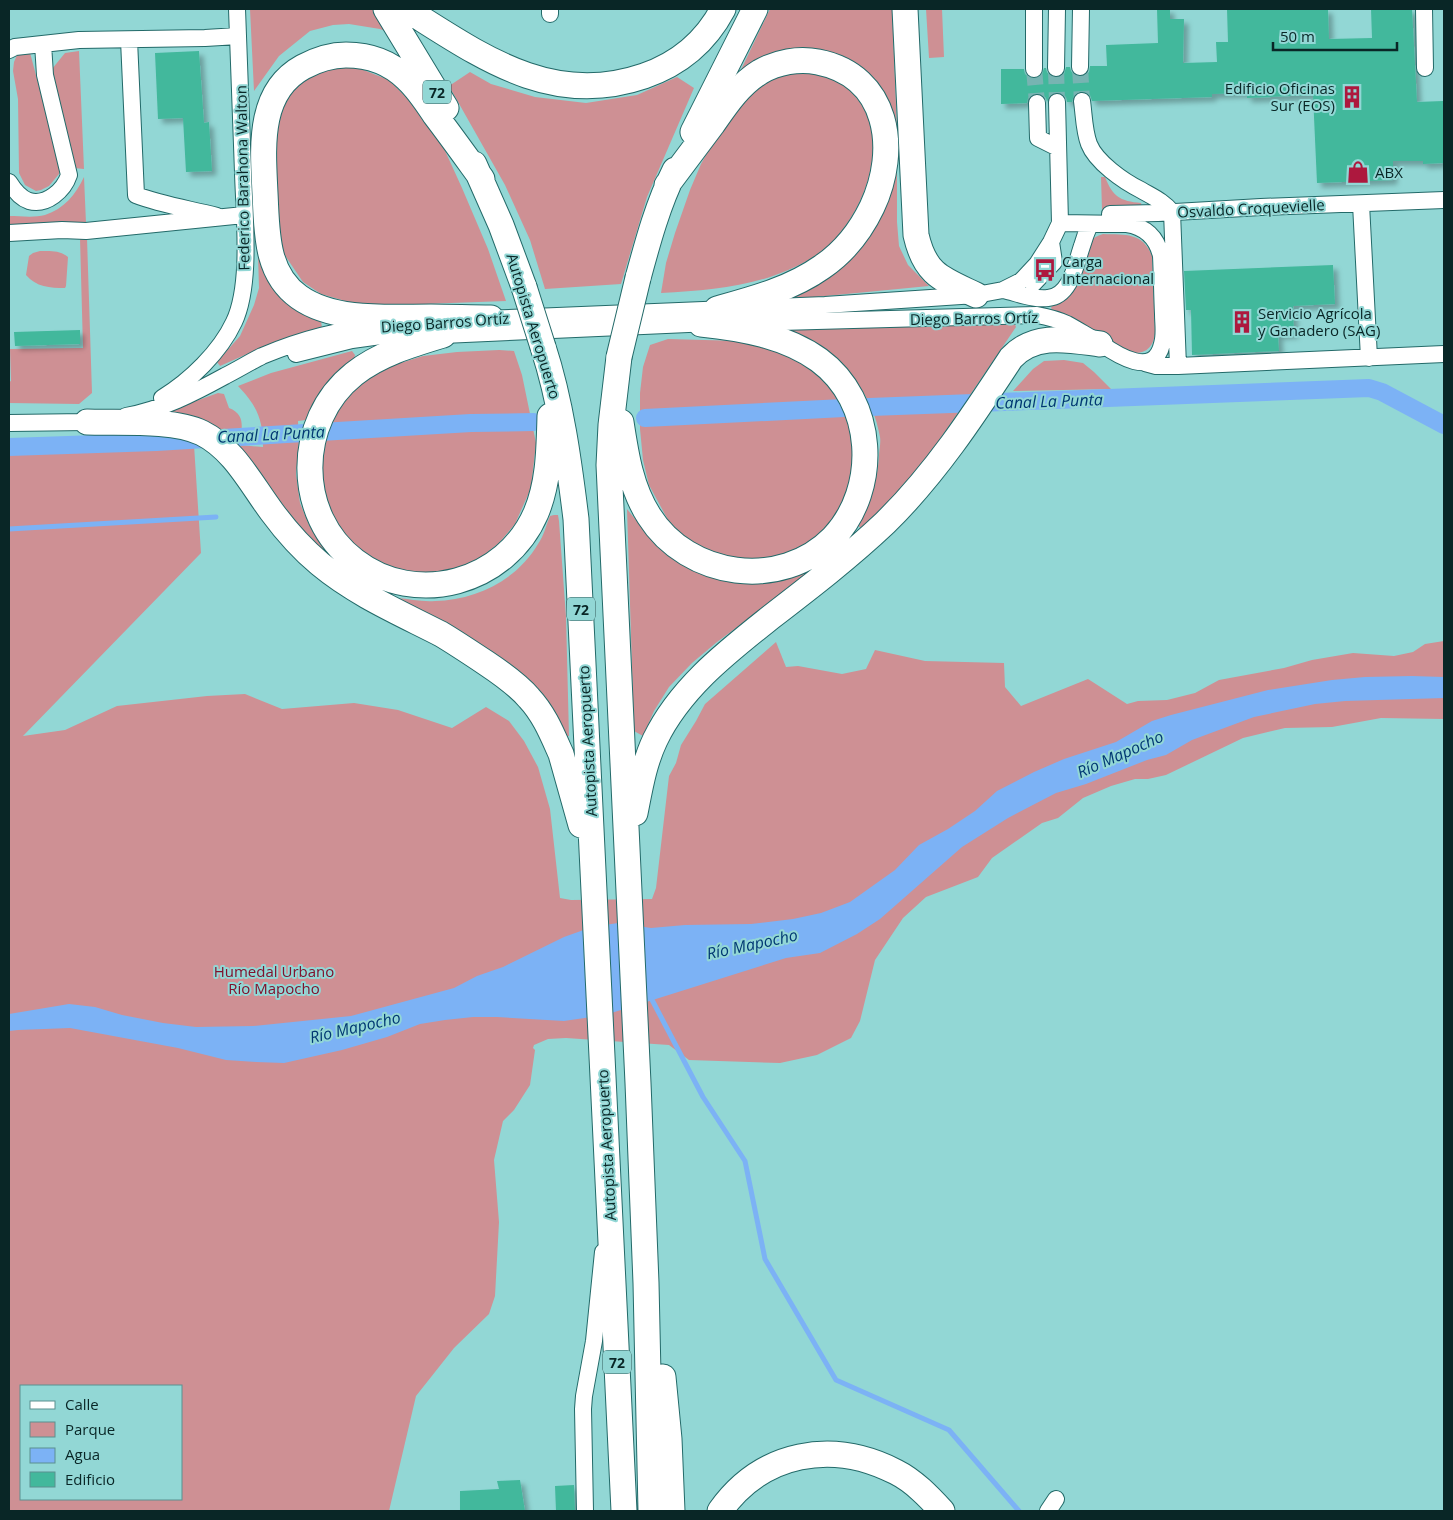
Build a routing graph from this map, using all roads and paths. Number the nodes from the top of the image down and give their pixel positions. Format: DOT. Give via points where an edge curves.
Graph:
graph roads {
  1 [pos="237,9"];
  2 [pos="386,9"];
  3 [pos="406,9"];
  4 [pos="723,9"];
  5 [pos="755,9"];
  6 [pos="905,9"];
  7 [pos="1034,9"];
  8 [pos="1057,9"];
  9 [pos="1081,9"];
  10 [pos="1424,9"];
  11 [pos="238,36"];
  12 [pos="129,40"];
  13 [pos="43,44"];
  14 [pos="9,50"];
  15 [pos="1080,67"];
  16 [pos="1034,68"];
  17 [pos="1056,68"];
  18 [pos="1425,68"];
  19 [pos="1082,101"];
  20 [pos="1057,102"];
  21 [pos="1037,103"];
  22 [pos="1058,148"];
  23 [pos="482,179"];
  24 [pos="9,182"];
  25 [pos="667,185"];
  26 [pos="1444,200"];
  27 [pos="1361,204"];
  28 [pos="1172,212"];
  29 [pos="244,215"];
  30 [pos="216,216"];
  31 [pos="1060,223"];
  32 [pos="1090,224"];
  33 [pos="9,233"];
  34 [pos="1007,288"];
  35 [pos="976,295"];
  36 [pos="709,316"];
  37 [pos="491,318"];
  38 [pos="443,335"];
  39 [pos="1100,344"];
  40 [pos="546,354"];
  41 [pos="1444,354"];
  42 [pos="1369,358"];
  43 [pos="1145,362"];
  44 [pos="1178,366"];
  45 [pos="222,378"];
  46 [pos="616,385"];
  47 [pos="129,415"];
  48 [pos="87,422"];
  49 [pos="9,424"];
  50 [pos="628,847"];
  51 [pos="592,867"];
  52 [pos="609,1213"];
  53 [pos="646,1283"];
  54 [pos="585,1511"];
  55 [pos="624,1511"];
  56 [pos="651,1511"];
  57 [pos="672,1511"];
  58 [pos="720,1511"];
  59 [pos="942,1511"];
  1 -- 11 [label="street, Federico Barahona Walton"];
  2 -- 23 [label="highway, Autopista Aeropuerto / 72" via="436,89"];
  3 -- 4 [label="highway" via="473,51 505,66 541,80 584,86 626,82 669,65 697,44"];
  5 -- 25 [label="highway, 72"];
  6 -- 35 [label="highway" via="916,236 920,253 930,269 945,281"];
  7 -- 16 [label="street"];
  8 -- 17 [label="street"];
  9 -- 15 [label="street"];
  10 -- 18 [label="street"];
  11 -- 12 [label="street"];
  11 -- 29 [label="street, Federico Barahona Walton"];
  12 -- 13 [label="street"];
  12 -- 30 [label="street" via="136,195"];
  13 -- 14 [label="street" via="15,46"];
  13 -- 24 [label="street" via="45,75 69,175 66,184 45,200 30,201 17,194"];
  19 -- 28 [label="street" via="1092,150 1112,171 1139,190 1161,200"];
  20 -- 22 [label="street"];
  21 -- 22 [label="street" via="1038,138"];
  22 -- 31 [label="street"];
  23 -- 37 [label="highway" via="407,79 387,64 372,58 341,55 311,62 288,79 271,104 263,147 266,220 275,267 292,291 319,307 343,314"];
  23 -- 40 [label="highway, Autopista Aeropuerto / 72, bridge"];
  25 -- 36 [label="highway" via="741,87 774,66 806,60 839,68 861,82 879,107 886,140 883,171 872,206 856,234 835,257 810,275"];
  25 -- 46 [label="highway, 72, bridge" via="638,278 619,357"];
  26 -- 27 [label="street, Osvaldo Croquevielle"];
  27 -- 28 [label="street, Osvaldo Croquevielle"];
  27 -- 42 [label="street"];
  28 -- 31 [label="street, Osvaldo Croquevielle" via="1075,215"];
  28 -- 44 [label="street"];
  29 -- 30 [label="street"];
  29 -- 47 [label="street, Federico Barahona Walton" via="245,255 240,304 234,322 201,367 180,386"];
  30 -- 33 [label="street" via="86,231"];
  31 -- 32 [label="street"];
  31 -- 34 [label="street, Diego Barros Ortíz" via="1045,254 1029,273"];
  32 -- 34 [label="street" via="1077,264 1061,293 1038,298"];
  32 -- 43 [label="street" via="1136,226 1155,239 1158,246 1164,334 1156,356"];
  34 -- 35 [label="street, Diego Barros Ortíz"];
  35 -- 36 [label="street, Diego Barros Ortíz"];
  36 -- 37 [label="street, Diego Barros Ortíz"];
  36 -- 38 [label="street, Diego Barros Ortíz"];
  36 -- 39 [label="street, Diego Barros Ortíz" via="1037,316 1062,321"];
  36 -- 46 [label="highway" via="799,348 820,361 838,377 856,408 866,448 863,480 851,513 822,547 786,567 754,572 716,566 694,558 669,540 650,517 636,491"];
  37 -- 45 [label="street, Diego Barros Ortíz" via="374,326 320,336 261,356"];
  38 -- 40 [label="highway" via="383,356 355,373 334,393 319,419 310,448 310,482 314,498 334,541 344,553 368,570 395,581 444,584 478,574 505,555 527,530 542,497 548,460 550,415"];
  38 -- 45 [label="street, Diego Barros Ortíz" via="388,335 352,340"];
  39 -- 43 [label="street, Diego Barros Ortíz" via="1124,358"];
  39 -- 50 [label="highway" via="1051,339 1037,341 1018,350 931,474 887,521 846,558 726,653 684,696 655,739 647,759"];
  40 -- 51 [label="highway, Autopista Aeropuerto / 72" via="566,444 576,519"];
  41 -- 42 [label="street"];
  42 -- 44 [label="street"];
  43 -- 44 [label="street" via="1156,366"];
  45 -- 47 [label="street, Diego Barros Ortíz" via="163,406"];
  46 -- 50 [label="highway, 72" via="609,465"];
  47 -- 48 [label="street, Diego Barros Ortíz"];
  48 -- 49 [label="street, Diego Barros Ortíz"];
  48 -- 51 [label="highway" via="162,424 191,428 211,438 238,464 287,531 321,565 376,602 443,635 513,682 545,720 561,754"];
  50 -- 53 [label="highway, 72"];
  51 -- 52 [label="highway, Autopista Aeropuerto / 72"];
  52 -- 54 [label="street" via="584,1396"];
  52 -- 55 [label="highway, Autopista Aeropuerto / 72"];
  53 -- 56 [label="highway, 72"];
  53 -- 57 [label="highway" via="664,1386"];
  58 -- 59 [label="highway" via="733,1494 767,1468 800,1456 817,1454 864,1459 896,1472 925,1493"];
}
